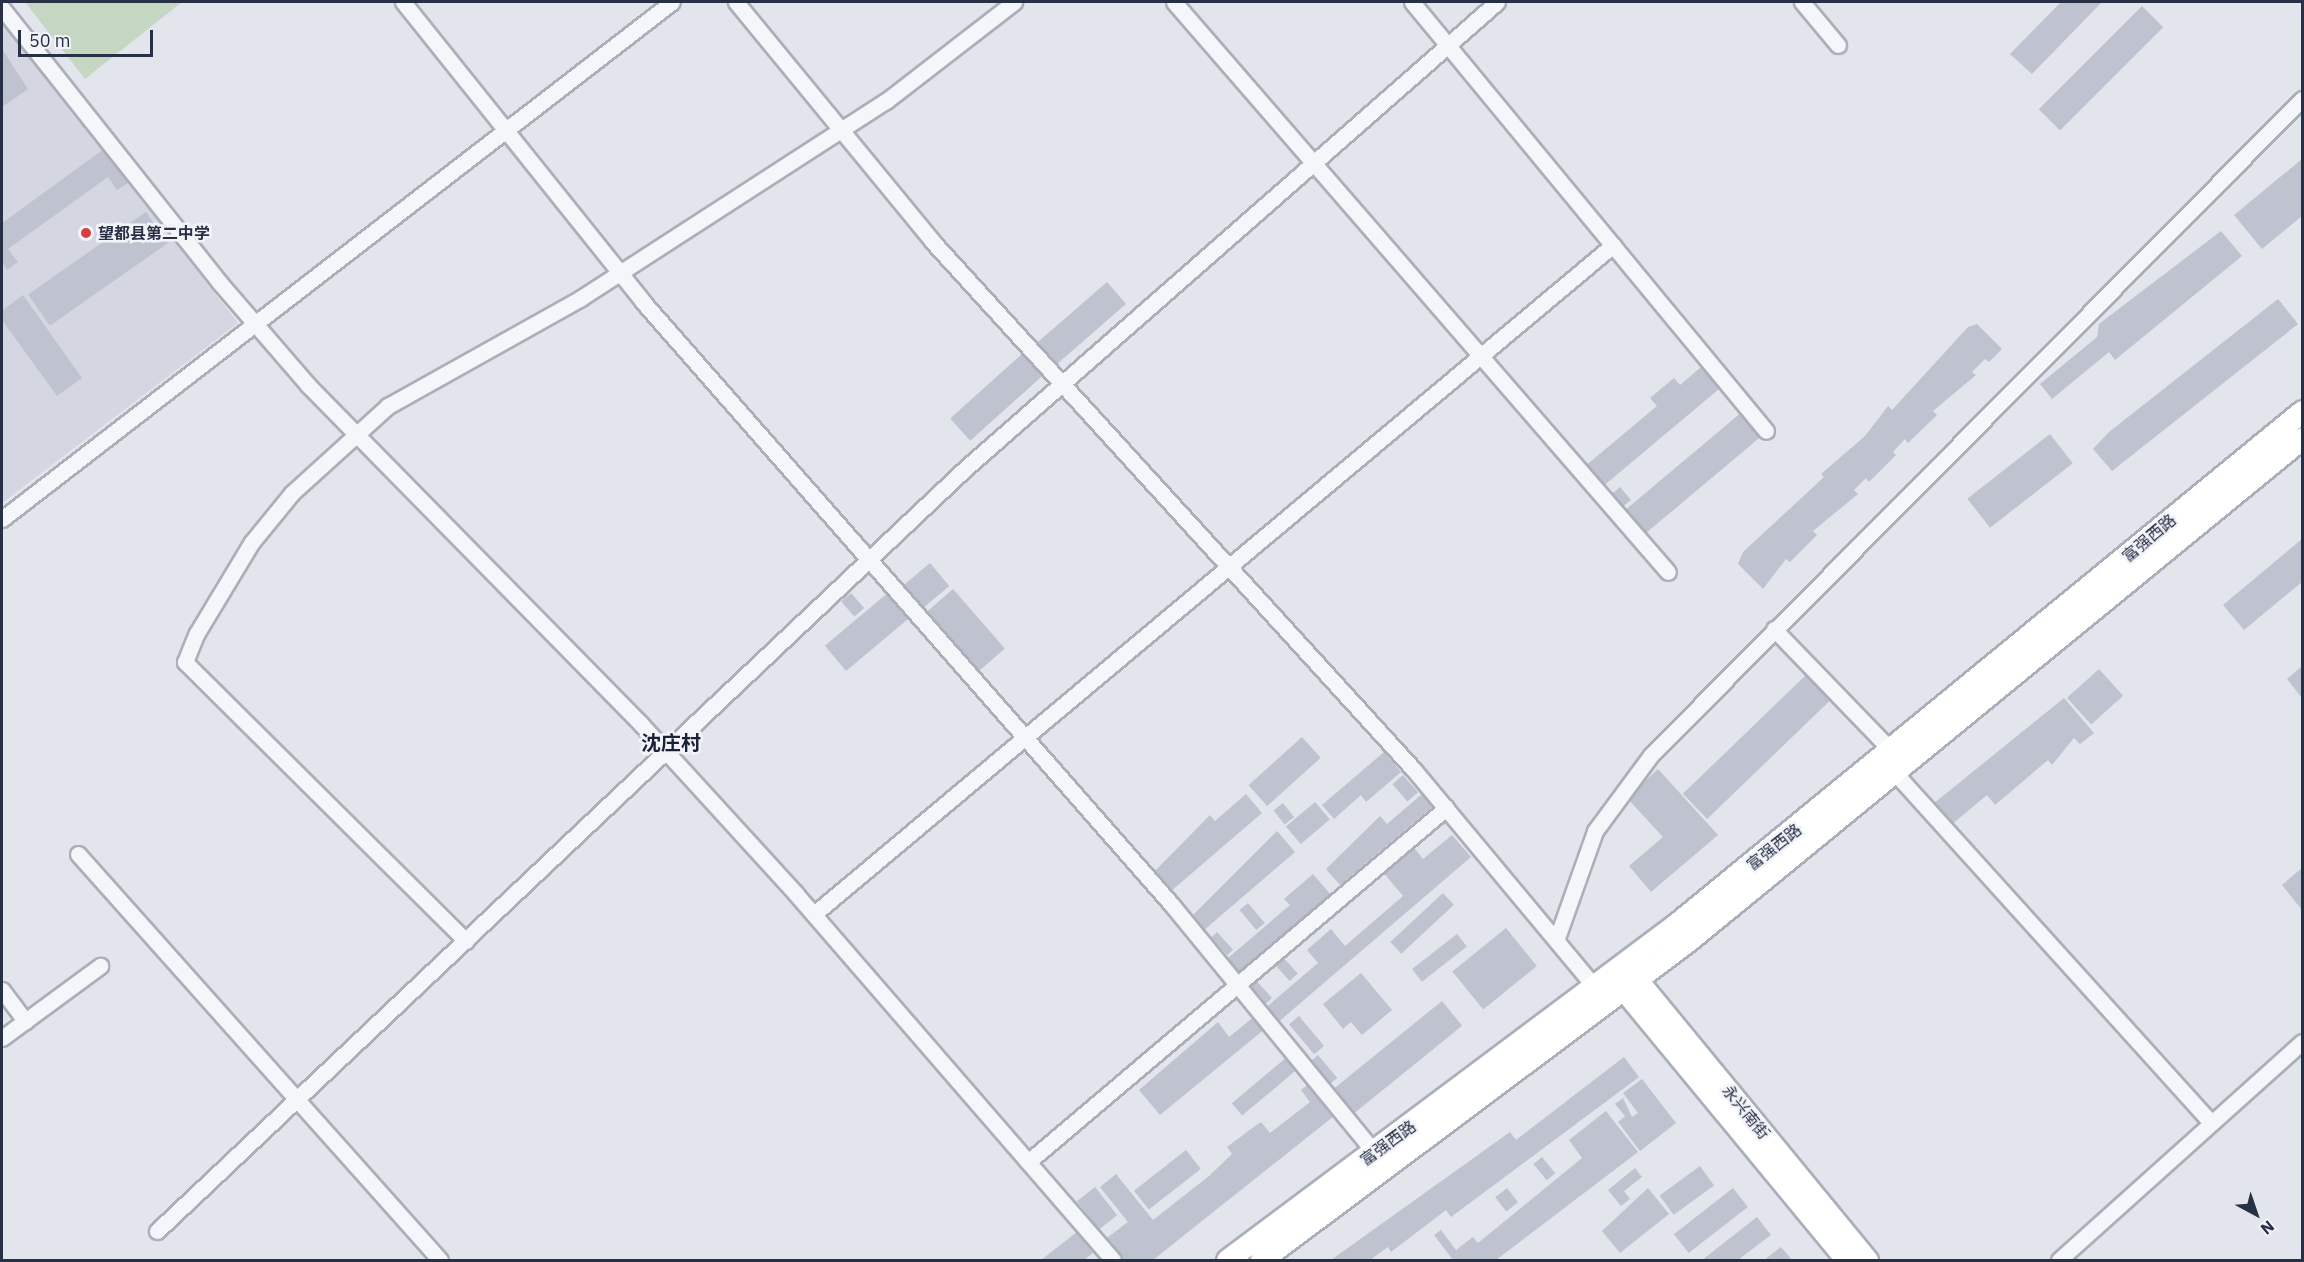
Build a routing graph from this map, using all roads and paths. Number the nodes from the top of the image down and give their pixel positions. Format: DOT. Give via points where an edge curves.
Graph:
graph roads {
  1 [pos="403,2"];
  2 [pos="672,2"];
  3 [pos="736,2"];
  4 [pos="1014,2"];
  5 [pos="1174,2"];
  6 [pos="1412,2"];
  7 [pos="1497,2"];
  8 [pos="1802,2"];
  9 [pos="2,8"];
  10 [pos="1448,45"];
  11 [pos="1838,45"];
  12 [pos="2302,99"];
  13 [pos="506,130"];
  14 [pos="839,131"];
  15 [pos="1314,160"];
  16 [pos="1613,245"];
  17 [pos="620,273"];
  18 [pos="256,325"];
  19 [pos="1481,355"];
  20 [pos="1061,382"];
  21 [pos="2302,411"];
  22 [pos="1766,431"];
  23 [pos="355,433"];
  24 [pos="2302,438"];
  25 [pos="2,519"];
  26 [pos="871,559"];
  27 [pos="1229,566"];
  28 [pos="1668,572"];
  29 [pos="1774,629"];
  30 [pos="1026,736"];
  31 [pos="666,752"];
  32 [pos="1892,752"];
  33 [pos="1896,774"];
  34 [pos="1446,808"];
  35 [pos="78,854"];
  36 [pos="814,914"];
  37 [pos="1557,938"];
  38 [pos="466,940"];
  39 [pos="100,966"];
  40 [pos="1618,979"];
  41 [pos="1238,985"];
  42 [pos="2,990"];
  43 [pos="25,1021"];
  44 [pos="2,1038"];
  45 [pos="2302,1042"];
  46 [pos="298,1098"];
  47 [pos="2211,1123"];
  48 [pos="1375,1153"];
  49 [pos="1028,1162"];
  50 [pos="157,1231"];
  51 [pos="440,1260"];
  52 [pos="1113,1260"];
  53 [pos="1227,1260"];
  54 [pos="1262,1260"];
  55 [pos="1846,1260"];
  56 [pos="1867,1260"];
  57 [pos="2059,1260"];
  1 -- 13 [label="street"];
  2 -- 13 [label="street"];
  3 -- 14 [label="street"];
  4 -- 14 [label="street"];
  5 -- 15 [label="street"];
  6 -- 10 [label="street"];
  7 -- 10 [label="street"];
  8 -- 11 [label="street"];
  9 -- 18 [label="street"];
  10 -- 15 [label="street"];
  10 -- 16 [label="street"];
  12 -- 29 [label="street"];
  13 -- 17 [label="street"];
  13 -- 18 [label="street"];
  14 -- 17 [label="street"];
  14 -- 20 [label="street"];
  15 -- 19 [label="street"];
  15 -- 20 [label="street"];
  16 -- 19 [label="street"];
  16 -- 22 [label="street"];
  17 -- 23 [label="street" via="388,406"];
  17 -- 26 [label="street"];
  18 -- 23 [label="street"];
  18 -- 25 [label="street"];
  19 -- 27 [label="street"];
  19 -- 28 [label="street"];
  20 -- 26 [label="street"];
  20 -- 27 [label="street"];
  21 -- 32 [label="main road, 富强西路"];
  23 -- 31 [label="street"];
  23 -- 38 [label="street" via="292,493 252,542 185,662"];
  24 -- 33 [label="main road, 富强西路"];
  26 -- 30 [label="street"];
  26 -- 31 [label="street"];
  27 -- 30 [label="street"];
  27 -- 34 [label="street"];
  29 -- 32 [label="street"];
  29 -- 37 [label="street" via="1613,801 1587,850"];
  30 -- 36 [label="street"];
  30 -- 41 [label="street"];
  31 -- 36 [label="street"];
  31 -- 38 [label="street"];
  32 -- 40 [label="main road, 富强西路"];
  33 -- 40 [label="main road, 富强西路"];
  33 -- 47 [label="street"];
  34 -- 37 [label="street"];
  34 -- 41 [label="street"];
  35 -- 46 [label="street"];
  36 -- 49 [label="street"];
  37 -- 40 [label="street"];
  38 -- 46 [label="street"];
  39 -- 43 [label="street"];
  40 -- 48 [label="main road, 富强西路"];
  40 -- 54 [label="main road, 富强西路"];
  40 -- 55 [label="main road, 永兴南街"];
  40 -- 56 [label="main road, 永兴南街"];
  41 -- 48 [label="street"];
  41 -- 49 [label="street"];
  42 -- 43 [label="street"];
  43 -- 44 [label="street"];
  45 -- 47 [label="street"];
  46 -- 50 [label="street"];
  46 -- 51 [label="street"];
  47 -- 57 [label="street"];
  48 -- 53 [label="main road, 富强西路"];
  49 -- 52 [label="street"];
}
